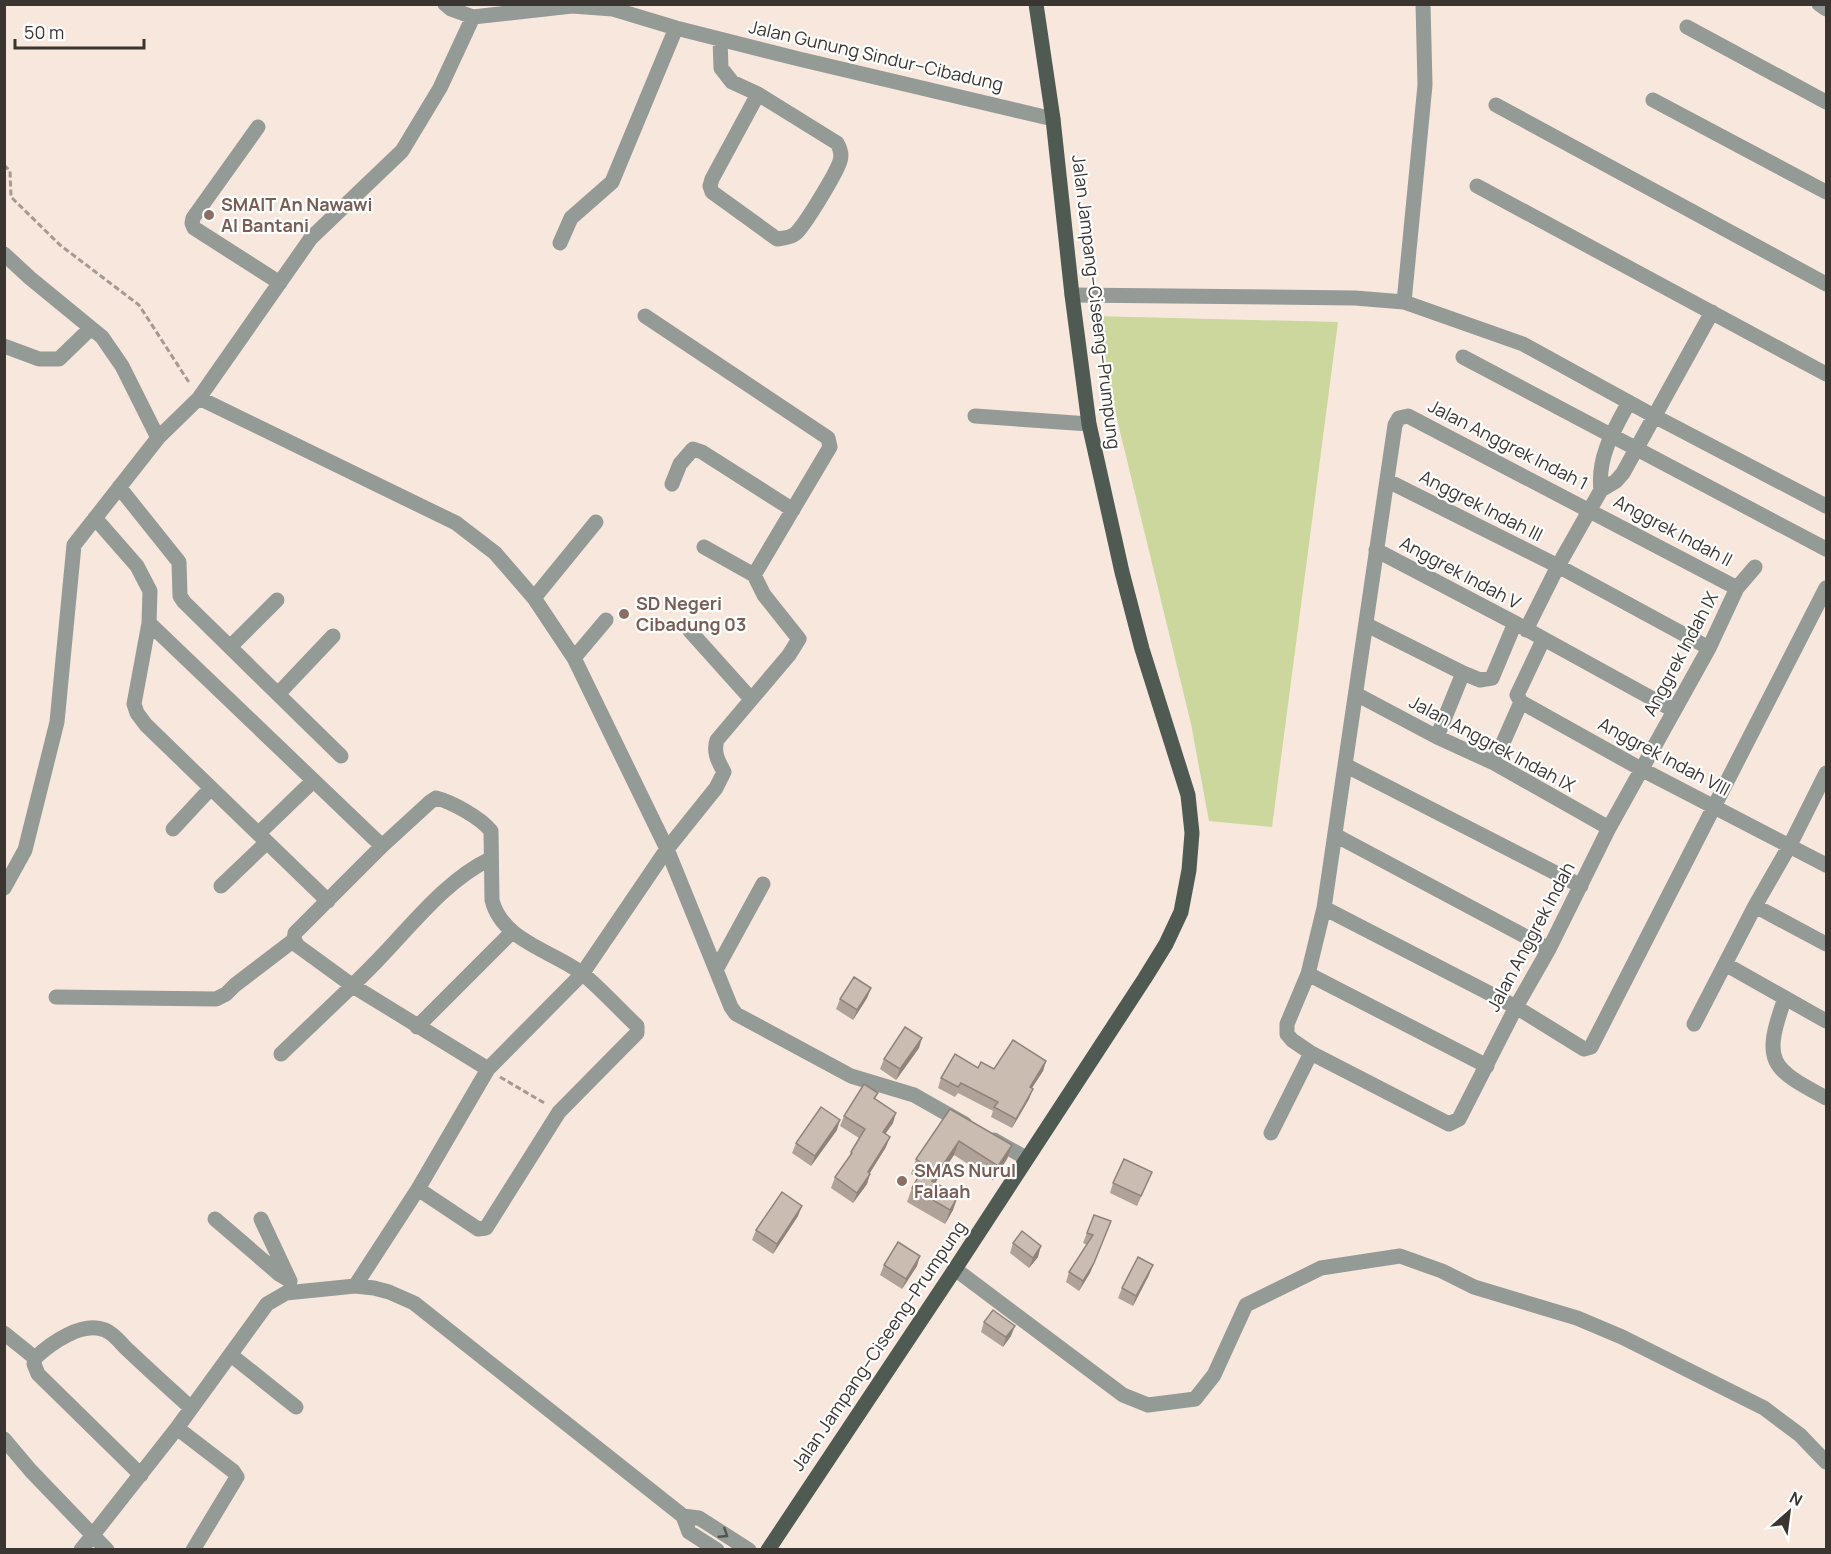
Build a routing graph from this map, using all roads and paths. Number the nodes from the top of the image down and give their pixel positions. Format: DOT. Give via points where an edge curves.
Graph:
graph roads {
  1 [pos="445,4"];
  2 [pos="1036,4"];
  3 [pos="1423,4"];
  4 [pos="1819,4"];
  5 [pos="1827,9"];
  6 [pos="473,17"];
  7 [pos="676,27"];
  8 [pos="1687,27"];
  9 [pos="720,39"];
  10 [pos="758,94"];
  11 [pos="1653,100"];
  12 [pos="1827,102"];
  13 [pos="1496,105"];
  14 [pos="1053,119"];
  15 [pos="258,127"];
  16 [pos="4,165"];
  17 [pos="1477,186"];
  18 [pos="1827,192"];
  19 [pos="560,243"];
  20 [pos="4,254"];
  21 [pos="279,283"];
  22 [pos="1827,284"];
  23 [pos="1072,295"];
  24 [pos="1404,302"];
  25 [pos="1712,312"];
  26 [pos="645,316"];
  27 [pos="91,328"];
  28 [pos="4,346"];
  29 [pos="1463,357"];
  30 [pos="1827,374"];
  31 [pos="199,398"];
  32 [pos="1629,402"];
  33 [pos="975,416"];
  34 [pos="1654,416"];
  35 [pos="1089,424"];
  36 [pos="1612,436"];
  37 [pos="158,438"];
  38 [pos="1638,449"];
  39 [pos="1388,481"];
  40 [pos="672,484"];
  41 [pos="119,487"];
  42 [pos="1601,490"];
  43 [pos="1827,506"];
  44 [pos="1590,509"];
  45 [pos="793,510"];
  46 [pos="95,518"];
  47 [pos="596,522"];
  48 [pos="704,547"];
  49 [pos="1827,549"];
  50 [pos="1376,550"];
  51 [pos="1558,566"];
  52 [pos="1755,567"];
  53 [pos="754,575"];
  54 [pos="1737,588"];
  55 [pos="1827,588"];
  56 [pos="534,598"];
  57 [pos="277,600"];
  58 [pos="606,620"];
  59 [pos="149,623"];
  60 [pos="1367,625"];
  61 [pos="1521,627"];
  62 [pos="690,632"];
  63 [pos="333,636"];
  64 [pos="1543,640"];
  65 [pos="230,647"];
  66 [pos="1708,648"];
  67 [pos="574,658"];
  68 [pos="1463,674"];
  69 [pos="278,694"];
  70 [pos="1356,694"];
  71 [pos="751,699"];
  72 [pos="1521,702"];
  73 [pos="1673,710"];
  74 [pos="1437,737"];
  75 [pos="341,756"];
  76 [pos="1494,763"];
  77 [pos="1345,765"];
  78 [pos="1641,769"];
  79 [pos="313,781"];
  80 [pos="1825,781"];
  81 [pos="211,788"];
  82 [pos="1714,805"];
  83 [pos="1609,828"];
  84 [pos="173,829"];
  85 [pos="1335,835"];
  86 [pos="263,838"];
  87 [pos="1790,845"];
  88 [pos="382,846"];
  89 [pos="667,849"];
  90 [pos="490,859"];
  91 [pos="1827,865"];
  92 [pos="763,884"];
  93 [pos="221,886"];
  94 [pos="1581,886"];
  95 [pos="4,888"];
  96 [pos="328,901"];
  97 [pos="1755,906"];
  98 [pos="1324,908"];
  99 [pos="512,932"];
  100 [pos="294,940"];
  101 [pos="1827,944"];
  102 [pos="1549,949"];
  103 [pos="1725,964"];
  104 [pos="716,970"];
  105 [pos="582,974"];
  106 [pos="1308,974"];
  107 [pos="353,986"];
  108 [pos="56,997"];
  109 [pos="1785,998"];
  110 [pos="1516,1007"];
  111 [pos="1827,1020"];
  112 [pos="1694,1024"];
  113 [pos="417,1027"];
  114 [pos="1311,1053"];
  115 [pos="281,1054"];
  116 [pos="1487,1066"];
  117 [pos="488,1070"];
  118 [pos="1827,1098"];
  119 [pos="559,1112"];
  120 [pos="1271,1133"];
  121 [pos="1026,1158"];
  122 [pos="418,1189"];
  123 [pos="215,1219"];
  124 [pos="261,1219"];
  125 [pos="955,1269"];
  126 [pos="292,1286"];
  127 [pos="355,1286"];
  128 [pos="4,1333"];
  129 [pos="231,1355"];
  130 [pos="35,1358"];
  131 [pos="190,1407"];
  132 [pos="296,1407"];
  133 [pos="177,1428"];
  134 [pos="4,1439"];
  135 [pos="1827,1462"];
  136 [pos="141,1475"];
  137 [pos="683,1516"];
  138 [pos="92,1534"];
  139 [pos="81,1550"];
  140 [pos="107,1550"];
  141 [pos="193,1550"];
  142 [pos="717,1550"];
  143 [pos="749,1550"];
  144 [pos="768,1550"];
  1 -- 6 [label="street"];
  2 -- 14 [label="main road, Jalan Jampang–Ciseeng–Prumpung"];
  3 -- 24 [label="street" via="1425,85"];
  4 -- 5 [label="street"];
  6 -- 7 [label="street, Jalan Gunung Sindur–Cibadung" via="572,6 613,9"];
  6 -- 21 [label="street" via="440,88 402,151 311,238"];
  7 -- 9 [label="street, Jalan Gunung Sindur–Cibadung"];
  7 -- 19 [label="street" via="612,182 571,218"];
  8 -- 12 [label="street"];
  9 -- 10 [label="street" via="721,68 732,82"];
  9 -- 14 [label="street, Jalan Gunung Sindur–Cibadung"];
  10 -- 10 [label="street" via="710,186 712,192 777,239 785,238 801,228 839,163 840,148"];
  11 -- 18 [label="street"];
  13 -- 22 [label="street"];
  14 -- 23 [label="main road, Jalan Jampang–Ciseeng–Prumpung"];
  15 -- 21 [label="street" via="192,223"];
  16 -- 31 [label="path" via="10,171 11,197 60,245 139,304"];
  17 -- 25 [label="street"];
  20 -- 27 [label="street"];
  21 -- 31 [label="street"];
  23 -- 24 [label="street"];
  23 -- 35 [label="main road, Jalan Jampang–Ciseeng–Prumpung"];
  24 -- 32 [label="street" via="1523,344"];
  25 -- 30 [label="street"];
  25 -- 34 [label="street"];
  26 -- 45 [label="street" via="828,438 830,447"];
  27 -- 28 [label="street" via="59,359 39,359"];
  27 -- 37 [label="street" via="102,336 122,366"];
  29 -- 36 [label="street"];
  31 -- 37 [label="street"];
  31 -- 56 [label="street" via="456,523 495,553"];
  32 -- 34 [label="street"];
  32 -- 36 [label="street"];
  33 -- 35 [label="street"];
  34 -- 38 [label="street"];
  34 -- 43 [label="street"];
  35 -- 121 [label="main road, Jalan Jampang–Ciseeng–Prumpung" via="1142,649 1188,795 1190,870 1181,912 1166,944"];
  36 -- 38 [label="street"];
  36 -- 42 [label="street" via="1601,465"];
  37 -- 41 [label="street"];
  38 -- 42 [label="street" via="1616,481"];
  38 -- 49 [label="street"];
  39 -- 44 [label="street, Jalan Anggrek Indah 1" via="1395,425 1399,418 1408,416"];
  39 -- 50 [label="street"];
  39 -- 51 [label="street, Anggrek Indah III"];
  40 -- 45 [label="street" via="680,464 693,449"];
  41 -- 46 [label="street"];
  41 -- 65 [label="street" via="179,562 180,596"];
  42 -- 44 [label="street"];
  44 -- 51 [label="street"];
  44 -- 54 [label="street, Anggrek Indah II"];
  45 -- 53 [label="street"];
  46 -- 59 [label="street" via="137,566 150,591"];
  46 -- 95 [label="street" via="74,545 57,722 25,850"];
  47 -- 56 [label="street"];
  48 -- 53 [label="street"];
  50 -- 60 [label="street"];
  50 -- 61 [label="street, Anggrek Indah V"];
  51 -- 61 [label="street"];
  51 -- 66 [label="street, Anggrek Indah III"];
  52 -- 54 [label="street, Anggrek Indah IX"];
  53 -- 71 [label="street" via="764,595 799,639"];
  54 -- 66 [label="street, Anggrek Indah IX"];
  55 -- 82 [label="street"];
  56 -- 67 [label="street"];
  57 -- 65 [label="street"];
  58 -- 67 [label="street"];
  59 -- 79 [label="street"];
  59 -- 81 [label="street" via="134,704 137,713"];
  60 -- 68 [label="street"];
  60 -- 70 [label="street"];
  61 -- 64 [label="street, Anggrek Indah V"];
  61 -- 68 [label="street" via="1492,678 1480,680"];
  62 -- 71 [label="street"];
  63 -- 69 [label="street"];
  64 -- 72 [label="street" via="1517,695"];
  64 -- 73 [label="street, Anggrek Indah V"];
  65 -- 69 [label="street"];
  66 -- 73 [label="street, Anggrek Indah IX"];
  67 -- 89 [label="street"];
  68 -- 74 [label="street"];
  69 -- 75 [label="street"];
  70 -- 74 [label="street, Jalan Anggrek Indah IX"];
  70 -- 77 [label="street"];
  71 -- 89 [label="street" via="714,747 724,772 716,788"];
  72 -- 76 [label="street"];
  72 -- 78 [label="street, Anggrek Indah VIII"];
  73 -- 78 [label="street, Anggrek Indah IX"];
  74 -- 76 [label="street, Jalan Anggrek Indah IX"];
  76 -- 83 [label="street, Jalan Anggrek Indah IX"];
  77 -- 85 [label="street"];
  77 -- 94 [label="street"];
  78 -- 82 [label="street, Anggrek Indah VIII"];
  78 -- 83 [label="street, Jalan Anggrek Indah"];
  79 -- 86 [label="street"];
  79 -- 88 [label="street"];
  80 -- 87 [label="street"];
  81 -- 84 [label="street"];
  81 -- 86 [label="street"];
  82 -- 87 [label="street, Anggrek Indah VIII"];
  82 -- 110 [label="street" via="1592,1047 1584,1049"];
  83 -- 94 [label="street, Jalan Anggrek Indah"];
  85 -- 98 [label="street"];
  85 -- 102 [label="street"];
  86 -- 93 [label="street"];
  86 -- 96 [label="street"];
  87 -- 91 [label="street, Anggrek Indah VIII"];
  87 -- 97 [label="street"];
  88 -- 90 [label="street" via="436,798 486,824 490,831"];
  88 -- 96 [label="street"];
  89 -- 104 [label="street"];
  89 -- 105 [label="street"];
  90 -- 99 [label="street" via="495,911"];
  90 -- 107 [label="street" via="454,882"];
  92 -- 104 [label="street"];
  94 -- 102 [label="street, Jalan Anggrek Indah"];
  96 -- 100 [label="street" via="295,933"];
  97 -- 101 [label="street"];
  97 -- 103 [label="street"];
  98 -- 106 [label="street"];
  98 -- 110 [label="street"];
  99 -- 105 [label="street"];
  99 -- 113 [label="street"];
  100 -- 107 [label="street"];
  100 -- 108 [label="street" via="216,999"];
  102 -- 110 [label="street, Jalan Anggrek Indah"];
  103 -- 109 [label="street"];
  103 -- 112 [label="street"];
  104 -- 121 [label="street" via="736,1014 851,1076 914,1095"];
  105 -- 117 [label="street"];
  105 -- 119 [label="street" via="637,1026 637,1033"];
  106 -- 114 [label="street" via="1287,1029 1292,1040"];
  106 -- 116 [label="street"];
  107 -- 113 [label="street"];
  107 -- 115 [label="street"];
  109 -- 111 [label="street"];
  109 -- 118 [label="street" via="1773,1031 1776,1062 1791,1079"];
  110 -- 116 [label="street, Jalan Anggrek Indah"];
  113 -- 117 [label="street"];
  114 -- 116 [label="street, Jalan Anggrek Indah" via="1449,1124 1462,1114"];
  114 -- 120 [label="street"];
  117 -- 119 [label="path"];
  117 -- 122 [label="street"];
  119 -- 122 [label="street" via="486,1228 478,1229"];
  121 -- 125 [label="main road, Jalan Jampang–Ciseeng–Prumpung"];
  122 -- 127 [label="street"];
  123 -- 126 [label="street"];
  124 -- 126 [label="street"];
  125 -- 135 [label="street" via="1123,1395 1148,1405 1195,1399 1214,1375 1246,1305 1321,1268 1400,1256 1474,1287 1622,1337 1764,1408"];
  125 -- 144 [label="main road, Jalan Jampang–Ciseeng–Prumpung"];
  126 -- 127 [label="street"];
  126 -- 129 [label="street" via="267,1304"];
  127 -- 137 [label="street" via="374,1287 414,1303"];
  128 -- 130 [label="street"];
  129 -- 131 [label="street"];
  129 -- 132 [label="street"];
  130 -- 131 [label="street" via="83,1329 104,1330"];
  130 -- 136 [label="street" via="38,1374"];
  131 -- 133 [label="street"];
  133 -- 136 [label="street"];
  133 -- 141 [label="street" via="237,1477"];
  134 -- 138 [label="street"];
  136 -- 138 [label="street"];
  137 -- 142 [label="street" via="688,1532"];
  137 -- 143 [label="street, one-way" via="699,1518"];
  138 -- 139 [label="street"];
  138 -- 140 [label="street"];
}
